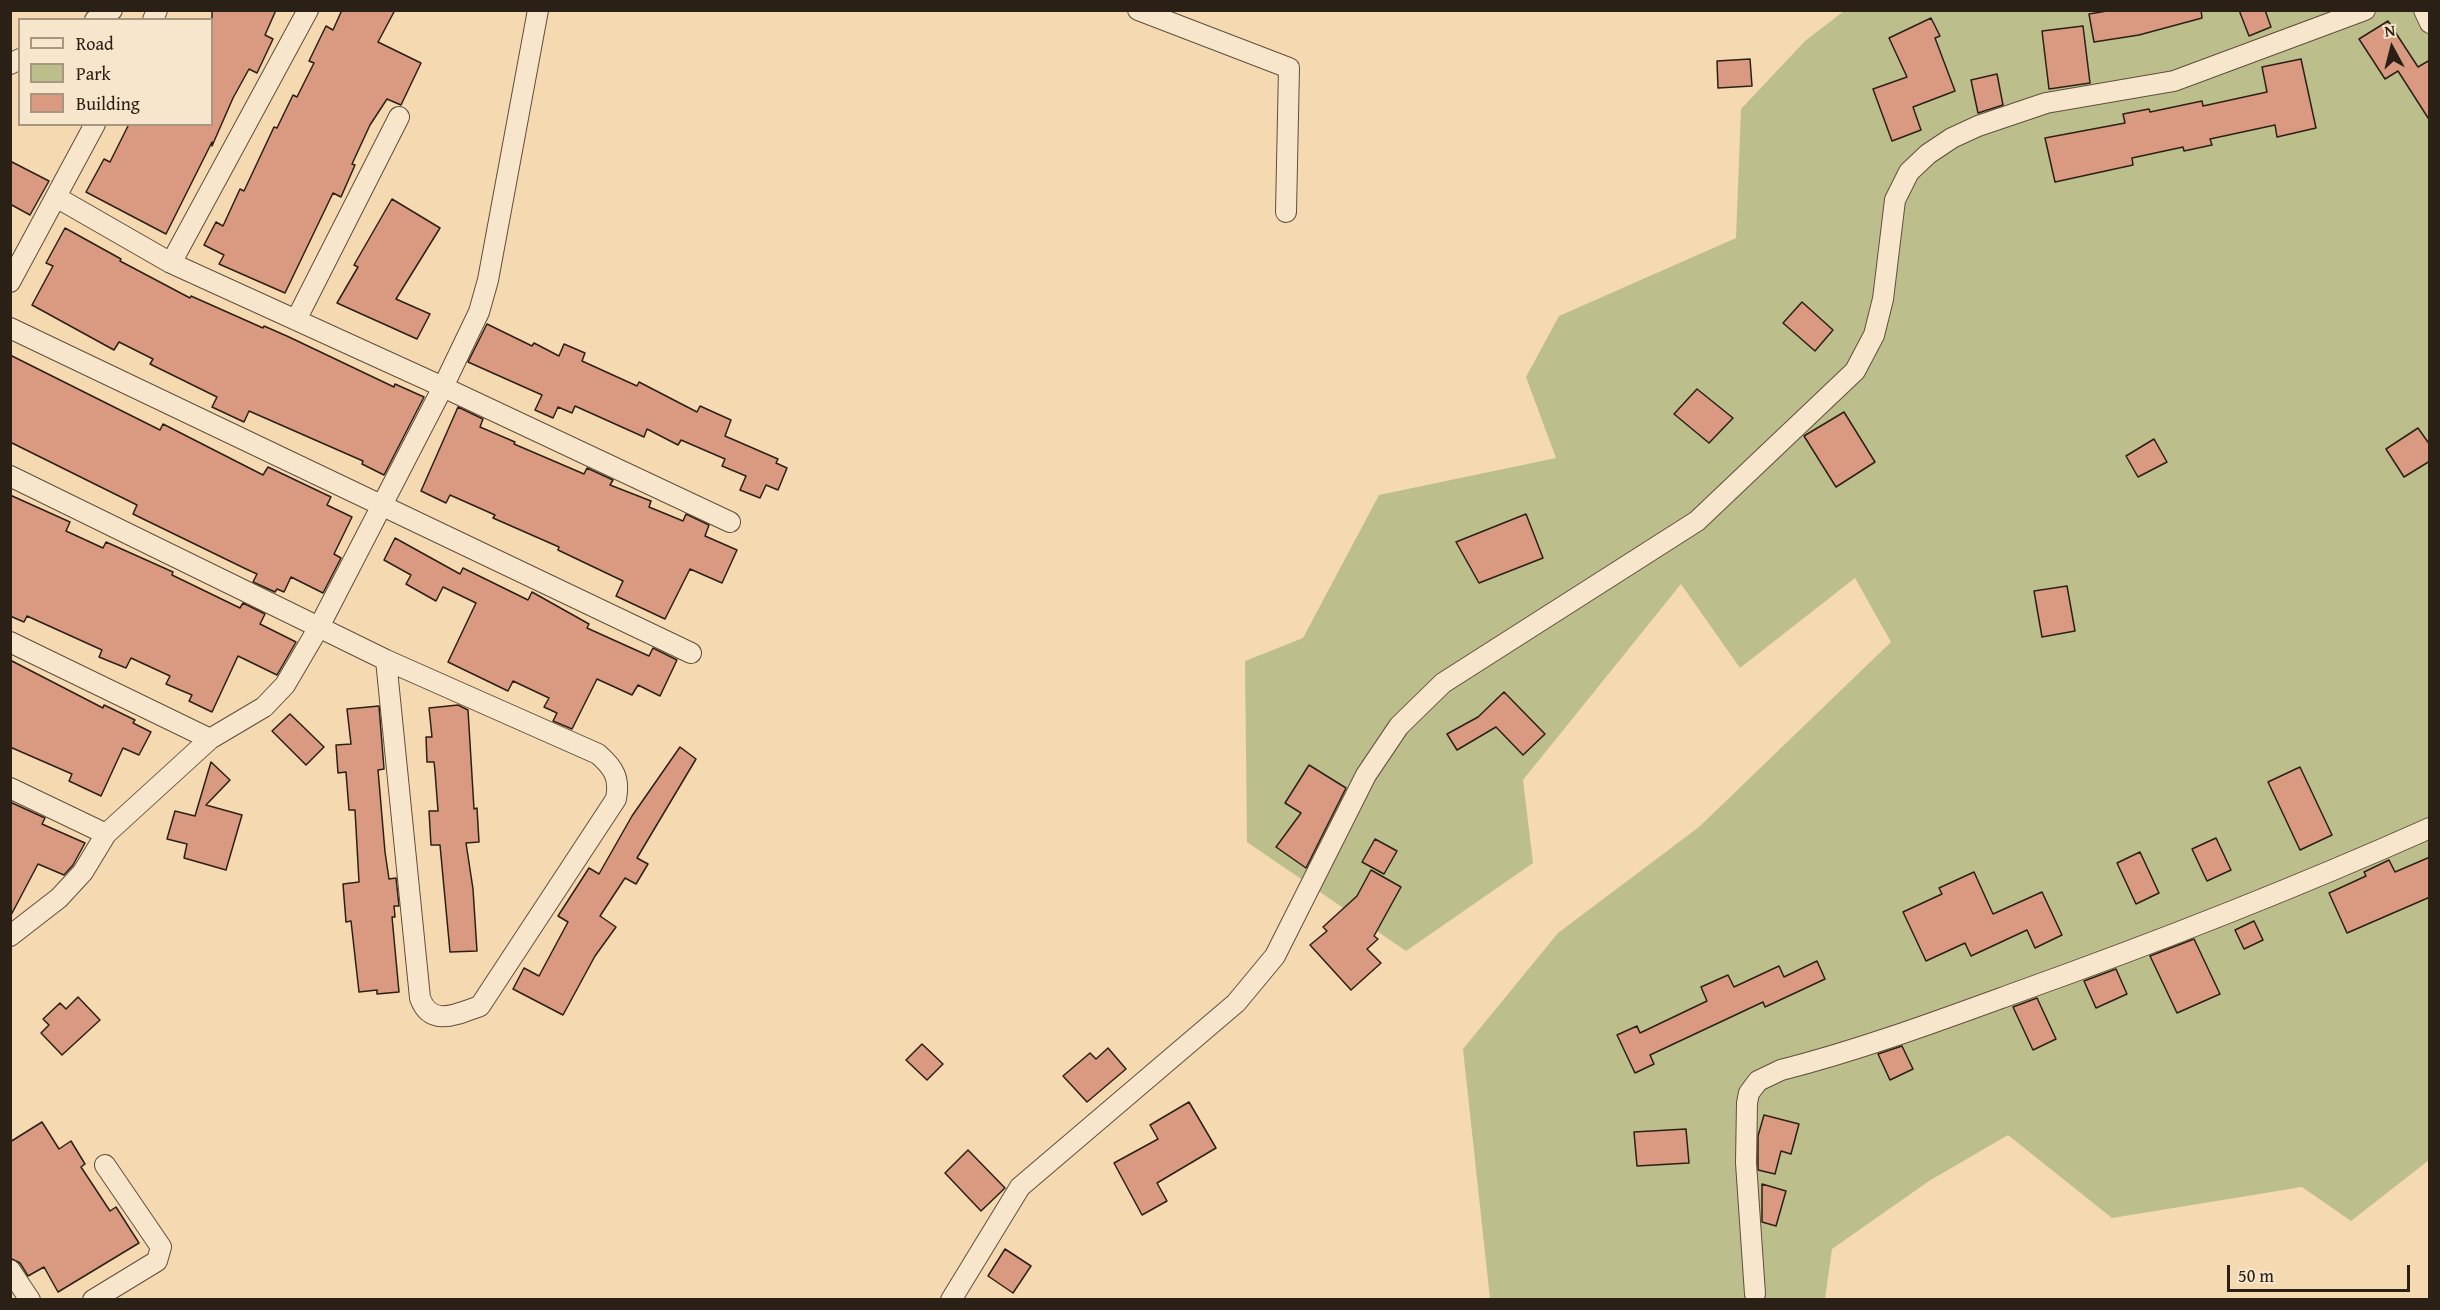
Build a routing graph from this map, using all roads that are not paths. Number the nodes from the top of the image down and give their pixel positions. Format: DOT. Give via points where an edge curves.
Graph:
graph roads {
  1 [pos="112,10"];
  2 [pos="308,10"];
  3 [pos="538,10"];
  4 [pos="1138,10"];
  5 [pos="2365,10"];
  6 [pos="2424,10"];
  7 [pos="98,18"];
  8 [pos="2430,23"];
  9 [pos="399,117"];
  10 [pos="94,126"];
  11 [pos="56,197"];
  12 [pos="1286,212"];
  13 [pos="171,263"];
  14 [pos="10,282"];
  15 [pos="296,320"];
  16 [pos="10,328"];
  17 [pos="443,387"];
  18 [pos="10,476"];
  19 [pos="382,505"];
  20 [pos="730,522"];
  21 [pos="319,627"];
  22 [pos="10,642"];
  23 [pos="691,653"];
  24 [pos="386,660"];
  25 [pos="210,739"];
  26 [pos="10,788"];
  27 [pos="2430,828"];
  28 [pos="106,834"];
  29 [pos="12,935"];
  30 [pos="105,1164"];
  31 [pos="10,1270"];
  32 [pos="1755,1294"];
  33 [pos="30,1299"];
  34 [pos="93,1299"];
  35 [pos="951,1299"];
  1 -- 7 [label="street"];
  2 -- 13 [label="street"];
  3 -- 17 [label="street" via="488,280 479,312"];
  4 -- 12 [label="street" via="1289,68"];
  5 -- 35 [label="street" via="2174,81 2046,103 1978,126 1928,154 1909,172 1895,200 1883,299 1874,335 1855,372 1697,521 1443,683 1399,726 1366,775 1275,956 1236,1003 1020,1187"];
  6 -- 8 [label="street"];
  9 -- 15 [label="street"];
  10 -- 11 [label="street"];
  11 -- 13 [label="street"];
  11 -- 14 [label="street"];
  13 -- 15 [label="street"];
  15 -- 17 [label="street"];
  16 -- 19 [label="street"];
  17 -- 19 [label="street"];
  17 -- 20 [label="street"];
  18 -- 21 [label="street"];
  19 -- 21 [label="street"];
  19 -- 23 [label="street"];
  21 -- 24 [label="street"];
  21 -- 25 [label="street" via="276,696"];
  22 -- 25 [label="street"];
  24 -- 24 [label="street" via="420,998 428,1012 445,1017 480,1006 616,800 617,776 598,754"];
  25 -- 28 [label="street"];
  26 -- 28 [label="street"];
  27 -- 32 [label="street" via="2240,909 2069,974 1758,1081 1747,1104 1746,1163"];
  28 -- 29 [label="street" via="83,872 59,898"];
  30 -- 34 [label="street" via="161,1247 157,1261"];
  31 -- 33 [label="street"];
}
